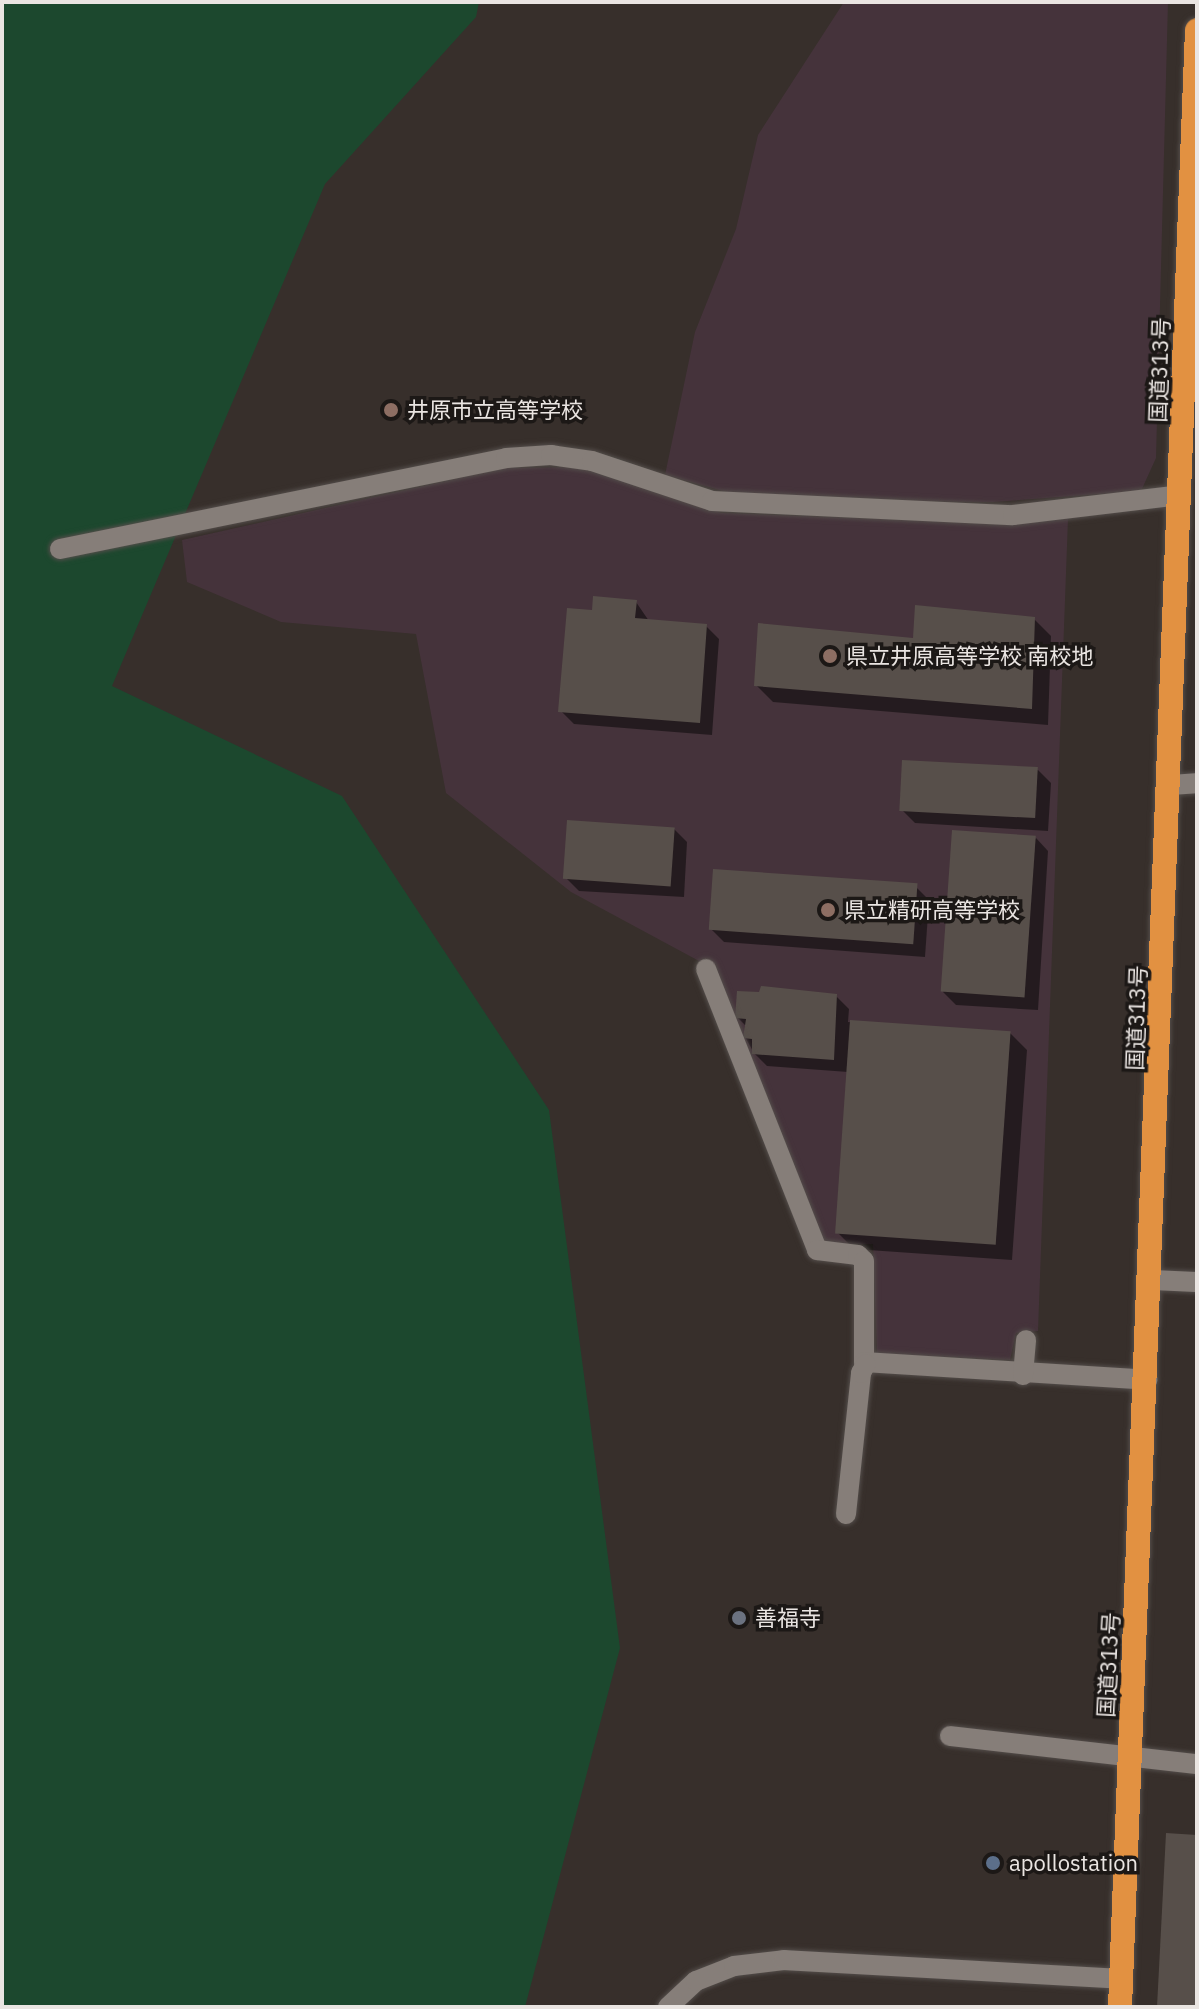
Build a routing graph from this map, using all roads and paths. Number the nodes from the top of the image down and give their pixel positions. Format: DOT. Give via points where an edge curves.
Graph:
graph roads {
  1 [pos="1197,30"];
  2 [pos="1194,237"];
  3 [pos="1180,495"];
  4 [pos="60,549"];
  5 [pos="1197,783"];
  6 [pos="1170,785"];
  7 [pos="706,969"];
  8 [pos="1152,1280"];
  9 [pos="1197,1282"];
  10 [pos="1026,1340"];
  11 [pos="866,1364"];
  12 [pos="1023,1375"];
  13 [pos="1147,1380"];
  14 [pos="846,1514"];
  15 [pos="950,1736"];
  16 [pos="1130,1759"];
  17 [pos="1197,1764"];
  18 [pos="1120,1979"];
  19 [pos="668,2007"];
  20 [pos="1120,2007"];
  1 -- 2 [label="highway, 国道313号"];
  2 -- 3 [label="highway, 国道313号"];
  3 -- 4 [label="street" via="1013,515 712,501 592,461 551,455 506,458"];
  3 -- 6 [label="highway, 国道313号"];
  5 -- 6 [label="street"];
  6 -- 8 [label="highway, 国道313号"];
  7 -- 11 [label="street" via="817,1250 858,1255 864,1261"];
  8 -- 9 [label="street"];
  8 -- 13 [label="highway, 国道313号"];
  10 -- 12 [label="street"];
  11 -- 12 [label="street"];
  11 -- 14 [label="street"];
  12 -- 13 [label="street"];
  13 -- 16 [label="highway, 国道313号"];
  15 -- 16 [label="street"];
  16 -- 17 [label="street"];
  16 -- 18 [label="highway, 国道313号"];
  18 -- 19 [label="street" via="784,1960 734,1966 709,1976"];
  18 -- 20 [label="highway, 国道313号"];
}
